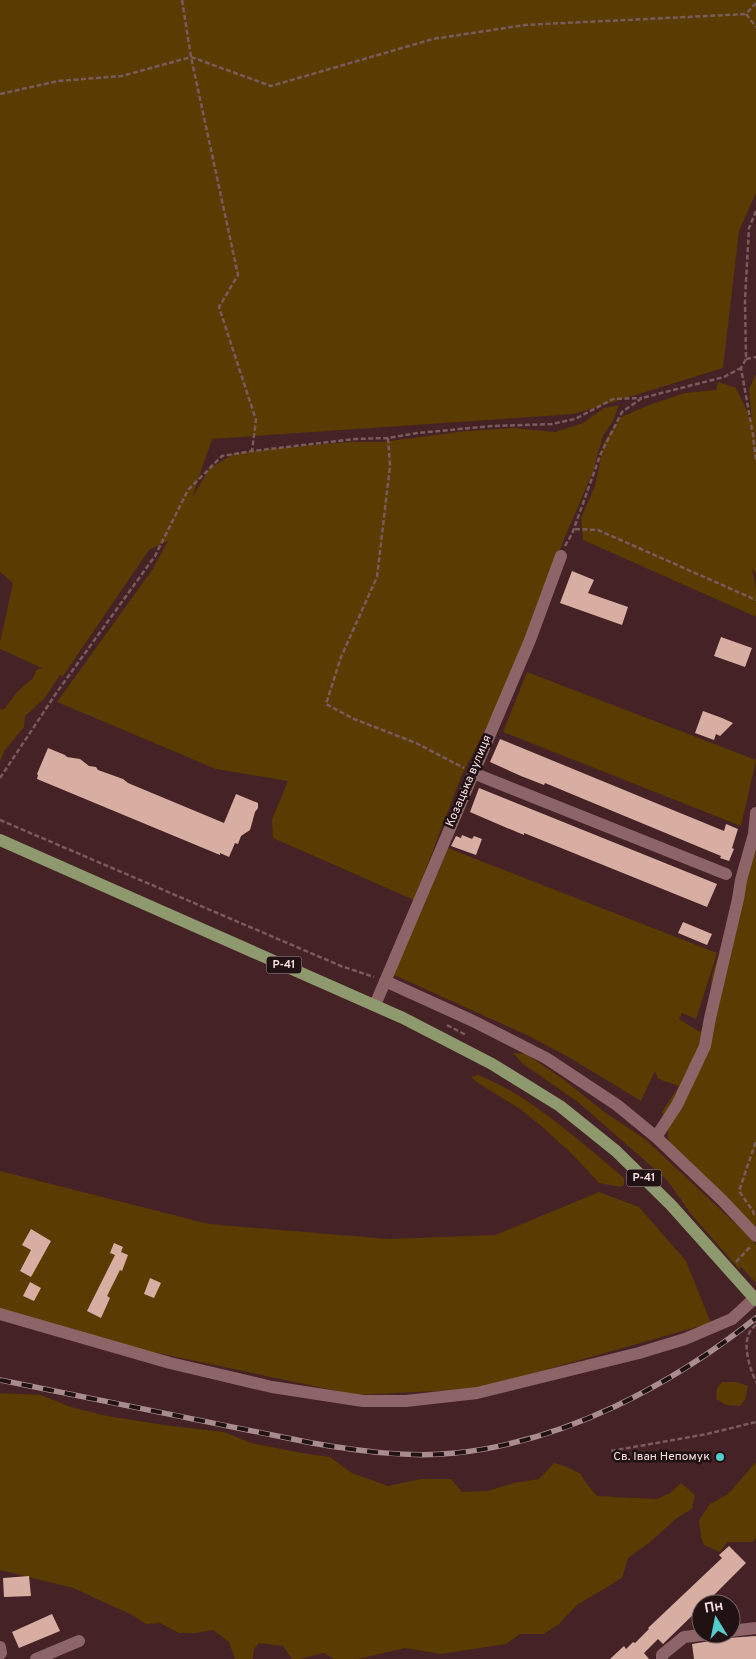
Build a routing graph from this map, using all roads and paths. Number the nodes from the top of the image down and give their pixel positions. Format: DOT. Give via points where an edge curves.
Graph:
graph roads {
  1 [pos="182,0"];
  2 [pos="756,3"];
  3 [pos="746,14"];
  4 [pos="756,27"];
  5 [pos="190,57"];
  6 [pos="0,94"];
  7 [pos="756,212"];
  8 [pos="756,356"];
  9 [pos="746,359"];
  10 [pos="741,368"];
  11 [pos="642,398"];
  12 [pos="388,438"];
  13 [pos="252,451"];
  14 [pos="756,462"];
  15 [pos="574,529"];
  16 [pos="561,556"];
  17 [pos="756,600"];
  18 [pos="472,773"];
  19 [pos="0,778"];
  20 [pos="756,813"];
  21 [pos="0,820"];
  22 [pos="0,840"];
  23 [pos="726,874"];
  24 [pos="385,981"];
  25 [pos="375,1006"];
  26 [pos="656,1137"];
  27 [pos="756,1141"];
  28 [pos="756,1222"];
  29 [pos="756,1236"];
  30 [pos="756,1240"];
  31 [pos="735,1263"];
  32 [pos="756,1299"];
  33 [pos="0,1314"];
  34 [pos="756,1325"];
  35 [pos="756,1382"];
  36 [pos="756,1422"];
  37 [pos="611,1451"];
  38 [pos="756,1628"];
  39 [pos="741,1630"];
  40 [pos="691,1636"];
  41 [pos="79,1641"];
  42 [pos="0,1647"];
  43 [pos="0,1654"];
  44 [pos="36,1659"];
  45 [pos="662,1659"];
  1 -- 5 [label="path"];
  2 -- 3 [label="path"];
  3 -- 4 [label="path"];
  3 -- 5 [label="path" via="524,25 433,39 271,86"];
  5 -- 6 [label="path" via="122,76 58,81"];
  5 -- 13 [label="path" via="238,275 219,307 256,420"];
  7 -- 9 [label="path" via="749,228"];
  8 -- 9 [label="path"];
  9 -- 10 [label="path"];
  10 -- 11 [label="path" via="724,377"];
  10 -- 14 [label="path"];
  11 -- 12 [label="path" via="614,399 575,420 552,424 492,426"];
  11 -- 15 [label="path" via="622,412 601,453"];
  12 -- 13 [label="path"];
  12 -- 18 [label="path" via="390,466 377,577 341,657 326,704 354,719 416,743"];
  13 -- 19 [label="path" via="222,456 188,490 154,556"];
  15 -- 16 [label="path"];
  15 -- 17 [label="path" via="598,530"];
  16 -- 18 [label="street, Козацька вулиця" via="530,640"];
  18 -- 23 [label="street"];
  18 -- 24 [label="street, Козацька вулиця"];
  20 -- 26 [label="street" via="754,834 705,1046 677,1105"];
  21 -- 24 [label="path" via="341,966"];
  22 -- 25 [label="main road, Р-41"];
  24 -- 25 [label="street, Козацька вулиця"];
  24 -- 26 [label="street" via="546,1058 617,1105"];
  25 -- 32 [label="main road, Р-41" via="492,1064 560,1106 616,1151"];
  26 -- 29 [label="street"];
  27 -- 28 [label="path" via="739,1191 753,1210"];
  30 -- 31 [label="path"];
  32 -- 33 [label="street" via="732,1319 685,1339 639,1353 477,1393 406,1401 363,1401 272,1387 170,1363"];
  34 -- 35 [label="path" via="750,1329 747,1338 749,1366"];
  36 -- 37 [label="path"];
  38 -- 39 [label="street"];
  40 -- 45 [label="street" via="684,1637 662,1655"];
  41 -- 44 [label="street"];
  42 -- 43 [label="street"];
}
